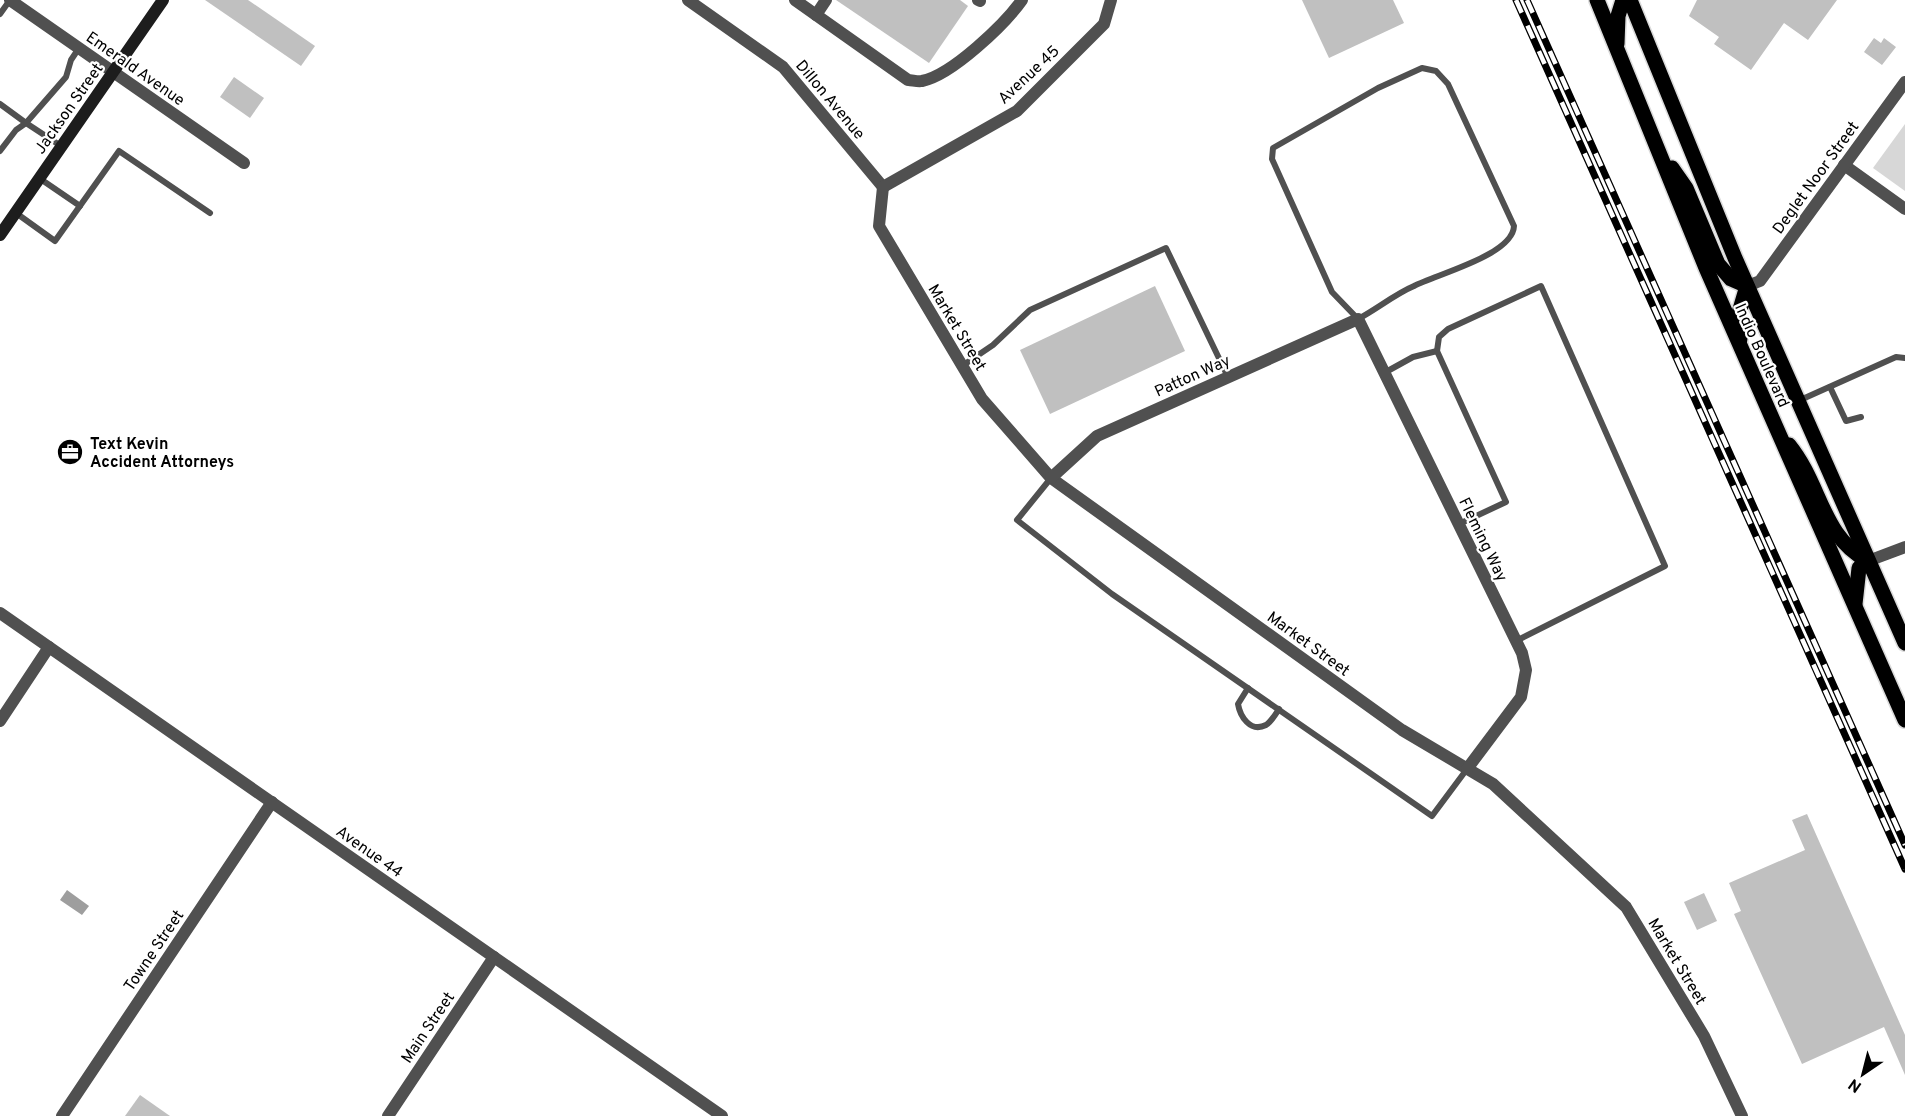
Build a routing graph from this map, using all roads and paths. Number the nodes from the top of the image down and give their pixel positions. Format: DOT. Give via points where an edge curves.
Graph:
graph roads {
  1 [pos="10,0"];
  2 [pos="163,0"];
  3 [pos="688,0"];
  4 [pos="795,0"];
  5 [pos="826,0"];
  6 [pos="1022,0"];
  7 [pos="1111,0"];
  8 [pos="1597,0"];
  9 [pos="1623,0"];
  10 [pos="1630,0"];
  11 [pos="0,14"];
  12 [pos="816,15"];
  13 [pos="79,48"];
  14 [pos="1617,51"];
  15 [pos="113,72"];
  16 [pos="1905,82"];
  17 [pos="0,104"];
  18 [pos="26,123"];
  19 [pos="61,147"];
  20 [pos="1657,147"];
  21 [pos="0,151"];
  22 [pos="244,163"];
  23 [pos="1844,165"];
  24 [pos="39,178"];
  25 [pos="883,187"];
  26 [pos="80,206"];
  27 [pos="1905,209"];
  28 [pos="15,213"];
  29 [pos="210,213"];
  30 [pos="0,235"];
  31 [pos="1747,286"];
  32 [pos="1358,319"];
  33 [pos="1740,345"];
  34 [pos="1437,351"];
  35 [pos="1905,358"];
  36 [pos="962,366"];
  37 [pos="1384,373"];
  38 [pos="1228,377"];
  39 [pos="1830,387"];
  40 [pos="1798,401"];
  41 [pos="1861,417"];
  42 [pos="1776,428"];
  43 [pos="1051,478"];
  44 [pos="1458,524"];
  45 [pos="1905,547"];
  46 [pos="1868,561"];
  47 [pos="1855,608"];
  48 [pos="0,613"];
  49 [pos="1516,641"];
  50 [pos="1905,643"];
  51 [pos="49,647"];
  52 [pos="1248,688"];
  53 [pos="1279,710"];
  54 [pos="0,720"];
  55 [pos="1905,720"];
  56 [pos="1467,769"];
  57 [pos="272,802"];
  58 [pos="494,957"];
  59 [pos="718,1115"];
  60 [pos="62,1116"];
  61 [pos="388,1116"];
  62 [pos="1742,1116"];
  1 -- 11 [label="lane"];
  1 -- 13 [label="street, Emerald Avenue"];
  2 -- 15 [label="main road, Jackson Street"];
  3 -- 25 [label="street, Dillon Avenue" via="783,67"];
  4 -- 12 [label="street"];
  5 -- 12 [label="street"];
  6 -- 12 [label="street" via="985,39 947,69 922,81 908,80"];
  7 -- 25 [label="street, Avenue 45" via="1104,24 1017,111"];
  8 -- 14 [label="main road, Indio Boulevard"];
  9 -- 14 [label="main road" via="1618,16"];
  10 -- 31 [label="main road, Indio Boulevard"];
  13 -- 15 [label="street, Emerald Avenue"];
  13 -- 18 [label="lane" via="66,77"];
  14 -- 20 [label="main road, Indio Boulevard"];
  15 -- 19 [label="main road, Jackson Street"];
  15 -- 22 [label="street, Emerald Avenue"];
  16 -- 23 [label="street, Deglet Noor Street"];
  17 -- 18 [label="lane"];
  18 -- 19 [label="lane"];
  18 -- 21 [label="lane"];
  19 -- 24 [label="main road, Jackson Street"];
  20 -- 31 [label="main road" via="1686,188 1718,264 1731,279"];
  20 -- 33 [label="main road, Indio Boulevard"];
  23 -- 27 [label="street"];
  23 -- 31 [label="street, Deglet Noor Street" via="1760,281"];
  24 -- 26 [label="lane"];
  24 -- 28 [label="main road, Jackson Street"];
  25 -- 36 [label="street, Market Street" via="879,226"];
  26 -- 28 [label="lane" via="55,241"];
  26 -- 29 [label="lane" via="119,151"];
  28 -- 30 [label="main road, Jackson Street"];
  31 -- 33 [label="main road" via="1739,313"];
  31 -- 40 [label="main road, Indio Boulevard"];
  32 -- 32 [label="lane" via="1332,292 1272,159 1273,148 1377,88 1422,68 1436,71 1448,84 1514,226 1514,234 1491,253 1412,286"];
  32 -- 37 [label="street, Fleming Way"];
  32 -- 38 [label="street, Patton Way"];
  33 -- 42 [label="main road, Indio Boulevard"];
  34 -- 37 [label="lane" via="1413,357"];
  34 -- 44 [label="lane" via="1506,502"];
  34 -- 49 [label="lane" via="1439,337 1448,329 1541,286 1665,566"];
  35 -- 39 [label="lane" via="1896,357"];
  36 -- 38 [label="lane" via="993,345 1030,310 1166,248"];
  36 -- 43 [label="street, Market Street" via="982,399"];
  37 -- 44 [label="street, Fleming Way"];
  38 -- 43 [label="street, Patton Way" via="1096,436"];
  39 -- 40 [label="lane"];
  39 -- 41 [label="lane" via="1846,422"];
  40 -- 46 [label="main road, Indio Boulevard"];
  42 -- 46 [label="main road" via="1804,464 1836,537"];
  42 -- 47 [label="main road, Indio Boulevard"];
  43 -- 52 [label="lane" via="1017,520 1112,594"];
  43 -- 56 [label="street, Market Street" via="1402,730"];
  44 -- 49 [label="street, Fleming Way"];
  45 -- 46 [label="street"];
  46 -- 47 [label="main road" via="1859,568"];
  46 -- 50 [label="main road, Indio Boulevard"];
  47 -- 55 [label="main road, Indio Boulevard"];
  48 -- 51 [label="street, Avenue 44"];
  49 -- 56 [label="street, Fleming Way" via="1526,670 1521,697"];
  51 -- 54 [label="street"];
  51 -- 57 [label="street, Avenue 44"];
  52 -- 53 [label="lane"];
  52 -- 53 [label="lane" via="1238,704 1250,725 1268,724"];
  53 -- 56 [label="lane" via="1432,816"];
  56 -- 62 [label="street, Market Street" via="1493,784 1626,907 1704,1036"];
  57 -- 58 [label="street, Avenue 44"];
  57 -- 60 [label="street, Towne Street"];
  58 -- 59 [label="street, Avenue 44"];
  58 -- 61 [label="street, Main Street"];
}
